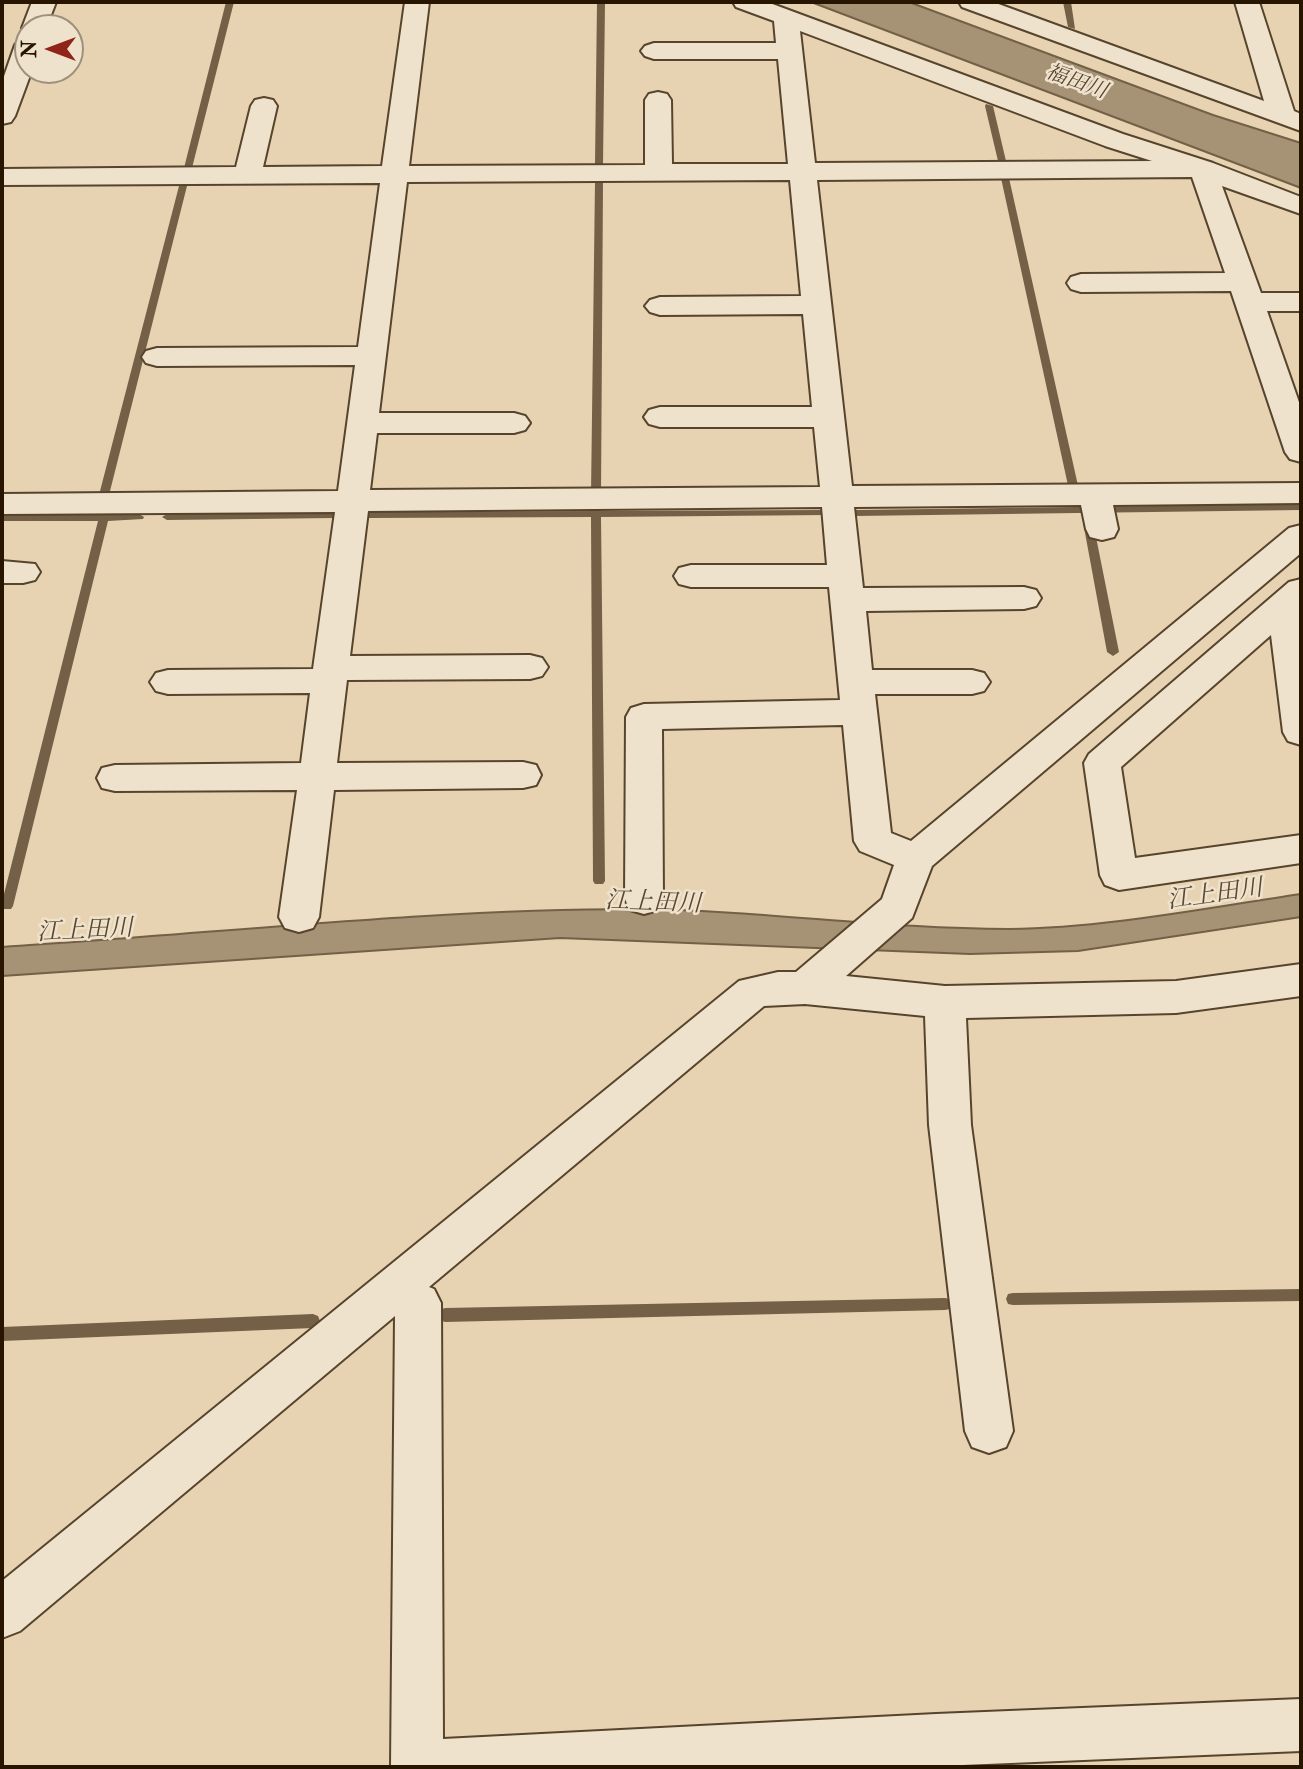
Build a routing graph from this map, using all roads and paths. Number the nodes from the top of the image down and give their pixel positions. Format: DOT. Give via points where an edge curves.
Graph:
graph roads {
  1 [pos="417,2"];
  2 [pos="745,2"];
  3 [pos="971,2"];
  4 [pos="1247,2"];
  5 [pos="786,17"];
  6 [pos="654,51"];
  7 [pos="789,51"];
  8 [pos="14,83"];
  9 [pos="657,100"];
  10 [pos="264,106"];
  11 [pos="2,116"];
  12 [pos="1292,119"];
  13 [pos="1203,169"];
  14 [pos="802,172"];
  15 [pos="659,173"];
  16 [pos="395,174"];
  17 [pos="248,175"];
  18 [pos="2,177"];
  19 [pos="1301,206"];
  20 [pos="1081,283"];
  21 [pos="1245,292"];
  22 [pos="1301,302"];
  23 [pos="816,305"];
  24 [pos="660,306"];
  25 [pos="372,356"];
  26 [pos="157,358"];
  27 [pos="660,417"];
  28 [pos="828,417"];
  29 [pos="363,423"];
  30 [pos="514,423"];
  31 [pos="1301,452"];
  32 [pos="1301,494"];
  33 [pos="836,497"];
  34 [pos="353,501"];
  35 [pos="2,504"];
  36 [pos="1301,537"];
  37 [pos="691,576"];
  38 [pos="846,588"];
  39 [pos="1024,598"];
  40 [pos="1293,598"];
  41 [pos="530,667"];
  42 [pos="330,674"];
  43 [pos="168,682"];
  44 [pos="972,682"];
  45 [pos="858,697"];
  46 [pos="1301,732"];
  47 [pos="523,775"];
  48 [pos="317,776"];
  49 [pos="115,778"];
  50 [pos="1301,849"];
  51 [pos="916,858"];
  52 [pos="644,899"];
  53 [pos="299,917"];
  54 [pos="817,979"];
  55 [pos="1301,979"];
  56 [pos="945,1002"];
  57 [pos="418,1303"];
  58 [pos="989,1431"];
  59 [pos="2,1613"];
  60 [pos="1301,1725"];
  61 [pos="937,1754"];
  62 [pos="417,1767"];
  1 -- 16 [label="street"];
  2 -- 5 [label="street"];
  3 -- 12 [label="street"];
  4 -- 12 [label="street"];
  5 -- 7 [label="street"];
  5 -- 13 [label="street"];
  6 -- 7 [label="street"];
  7 -- 14 [label="street"];
  8 -- 11 [label="street"];
  9 -- 15 [label="street"];
  10 -- 17 [label="street"];
  13 -- 14 [label="street"];
  13 -- 19 [label="street"];
  13 -- 21 [label="street"];
  14 -- 15 [label="street"];
  14 -- 23 [label="street"];
  15 -- 16 [label="street"];
  16 -- 17 [label="street"];
  16 -- 25 [label="street"];
  17 -- 18 [label="street"];
  20 -- 21 [label="street"];
  21 -- 22 [label="street"];
  21 -- 31 [label="street"];
  23 -- 24 [label="street"];
  23 -- 28 [label="street"];
  25 -- 26 [label="street"];
  25 -- 29 [label="street"];
  27 -- 28 [label="street"];
  28 -- 33 [label="street"];
  29 -- 30 [label="street"];
  29 -- 34 [label="street"];
  32 -- 33 [label="street" via="1099,511"];
  33 -- 34 [label="street"];
  33 -- 38 [label="street"];
  34 -- 35 [label="street"];
  34 -- 42 [label="street"];
  36 -- 51 [label="street"];
  37 -- 38 [label="street"];
  38 -- 39 [label="street"];
  38 -- 45 [label="street"];
  40 -- 46 [label="street"];
  40 -- 50 [label="street" via="1101,763 1119,875"];
  41 -- 42 [label="street"];
  42 -- 43 [label="street"];
  42 -- 48 [label="street"];
  44 -- 45 [label="street"];
  45 -- 51 [label="street" via="873,841"];
  45 -- 52 [label="street" via="644,717"];
  47 -- 48 [label="street"];
  48 -- 49 [label="street"];
  48 -- 53 [label="street"];
  51 -- 54 [label="street" via="898,907"];
  54 -- 56 [label="street"];
  54 -- 59 [label="street" via="753,992"];
  55 -- 56 [label="street" via="1176,998"];
  56 -- 58 [label="street" via="950,1125"];
  57 -- 62 [label="street"];
  60 -- 61 [label="street"];
  61 -- 62 [label="street"];
}
